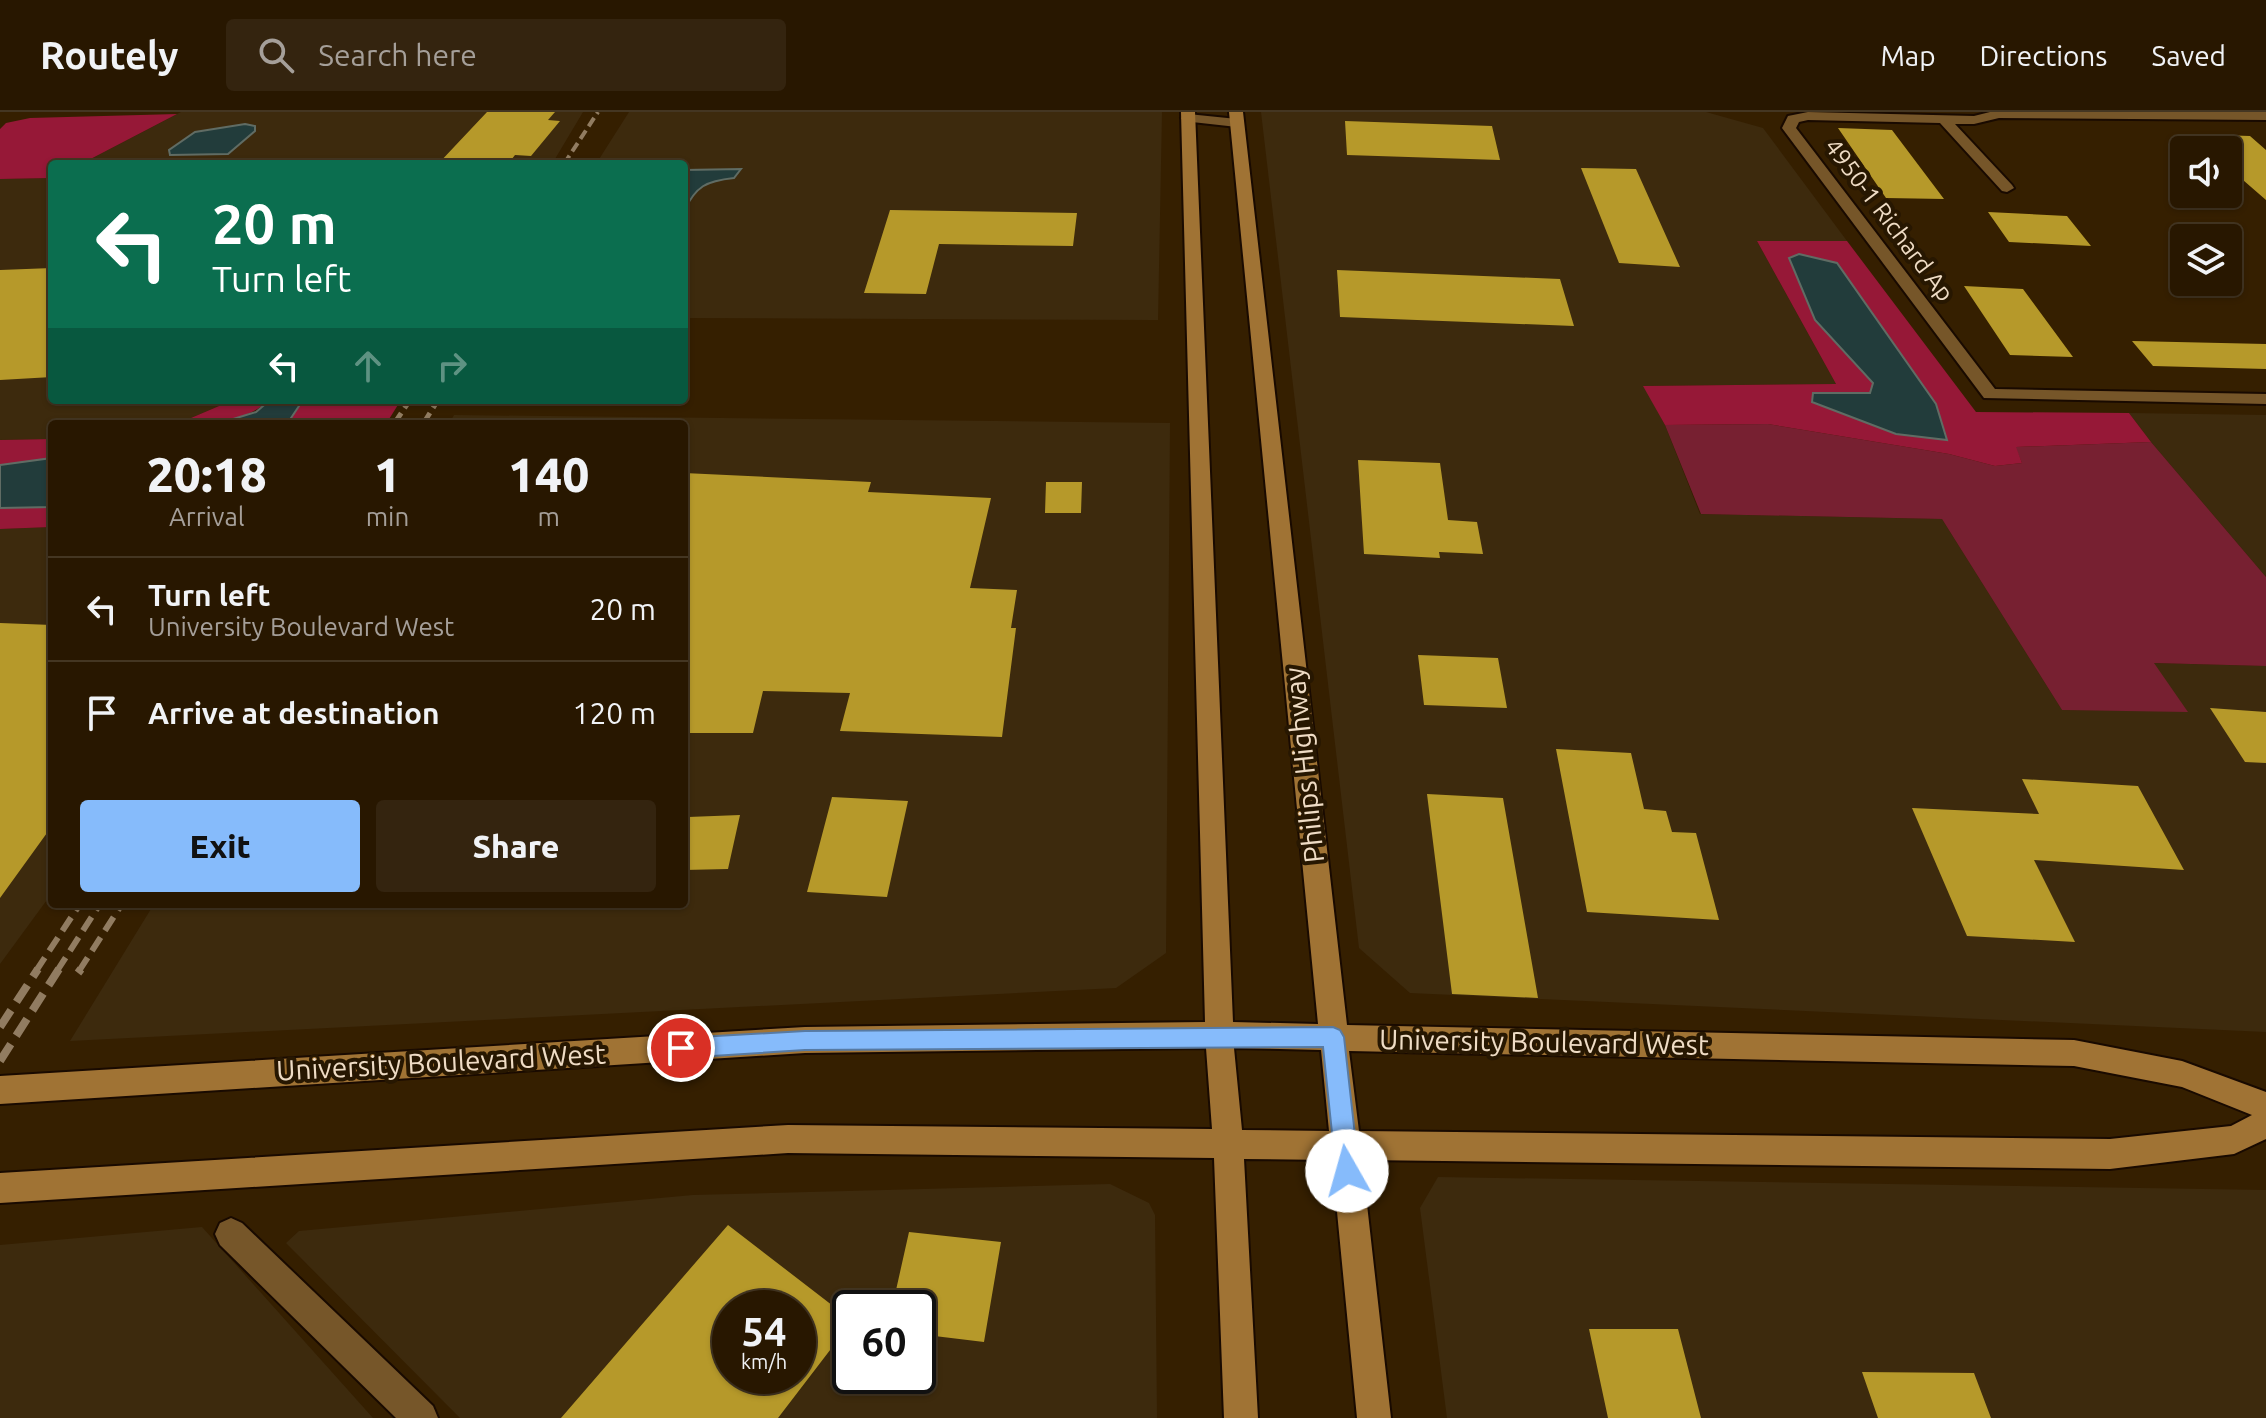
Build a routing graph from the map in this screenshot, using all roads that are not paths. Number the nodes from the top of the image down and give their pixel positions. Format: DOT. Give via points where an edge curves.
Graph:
graph roads {
  1 [pos="1188,115"];
  2 [pos="2266,116"];
  3 [pos="1237,118"];
  4 [pos="1944,120"];
  5 [pos="2007,188"];
  6 [pos="2266,399"];
  7 [pos="1219,1035"];
  8 [pos="1333,1037"];
  9 [pos="0,1090"];
  10 [pos="2266,1106"];
  11 [pos="2266,1123"];
  12 [pos="1228,1141"];
  13 [pos="1344,1143"];
  14 [pos="0,1188"];
  15 [pos="231,1234"];
  16 [pos="421,1418"];
  17 [pos="1241,1418"];
  18 [pos="1374,1418"];
  1 -- 3 [label="street"];
  1 -- 7 [label="main road"];
  2 -- 4 [label="street, 4950-1 Richard Ap" via="1999,114"];
  3 -- 8 [label="main road, Philips Highway"];
  4 -- 5 [label="street"];
  4 -- 6 [label="street, 4950-1 Richard Ap" via="1808,116 1793,119 1789,128 1990,394"];
  7 -- 8 [label="main road, University Boulevard West"];
  7 -- 9 [label="main road, University Boulevard West" via="805,1040"];
  7 -- 12 [label="main road"];
  8 -- 10 [label="main road, University Boulevard West" via="2074,1053 2182,1074"];
  8 -- 13 [label="main road, Philips Highway"];
  11 -- 13 [label="main road" via="2234,1140 2110,1154"];
  12 -- 13 [label="main road"];
  12 -- 14 [label="main road" via="788,1139"];
  12 -- 17 [label="main road"];
  13 -- 18 [label="main road, Philips Highway"];
  15 -- 16 [label="street"];
}
